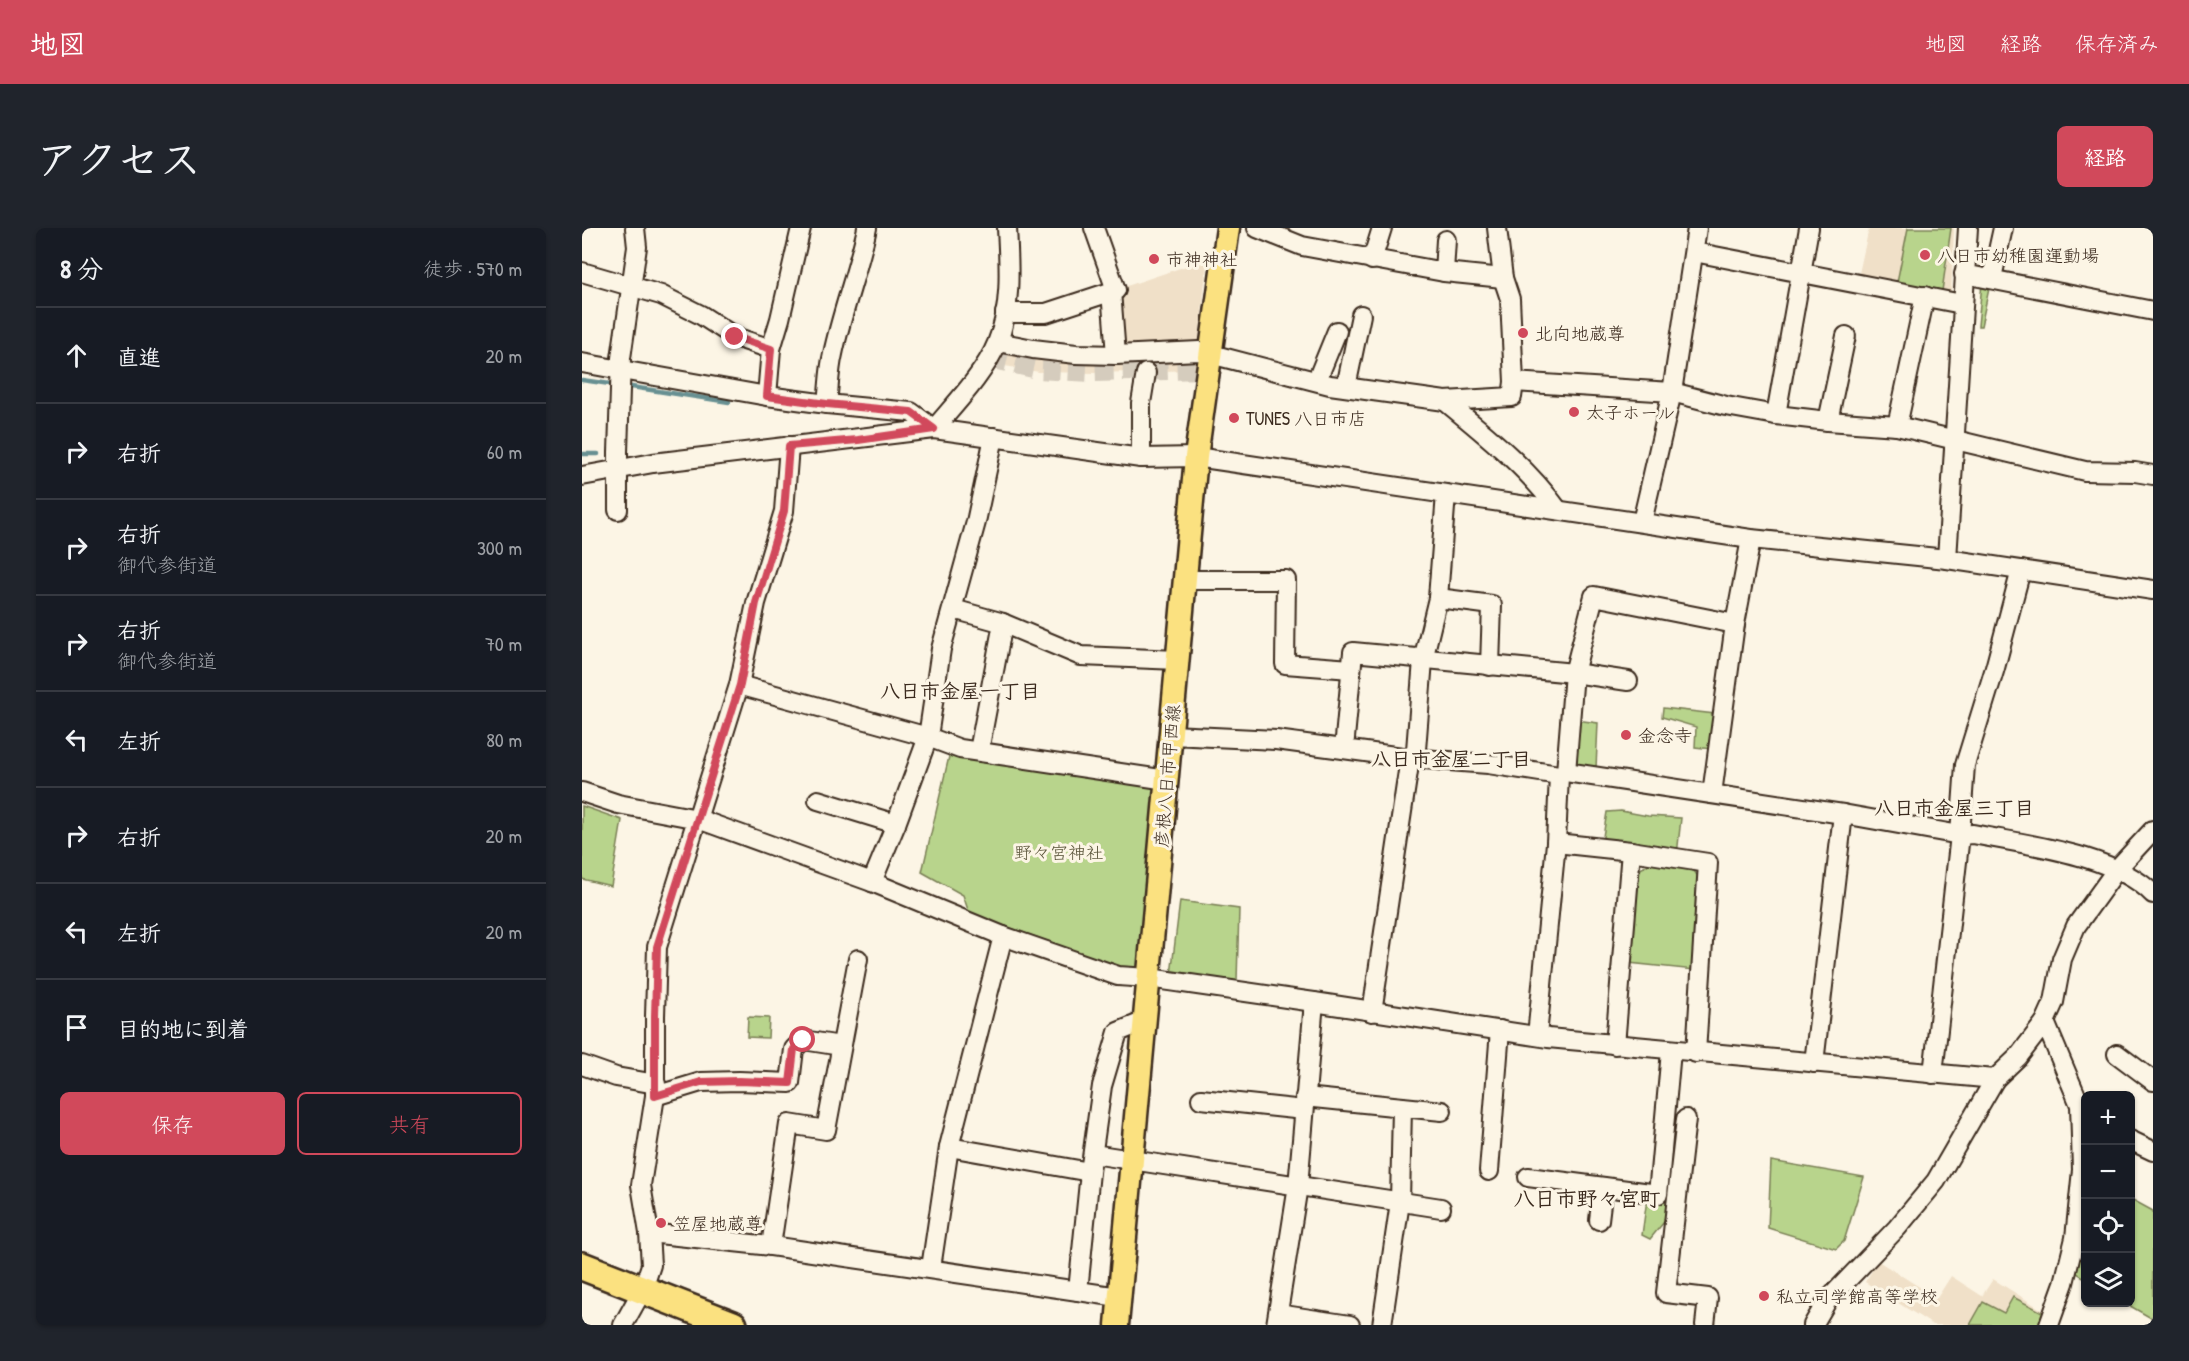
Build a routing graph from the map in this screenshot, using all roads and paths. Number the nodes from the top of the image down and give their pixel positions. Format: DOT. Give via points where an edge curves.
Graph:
graph roads {
  1 [pos="635,228"];
  2 [pos="801,228"];
  3 [pos="867,228"];
  4 [pos="1007,228"];
  5 [pos="1094,228"];
  6 [pos="1228,228"];
  7 [pos="1257,228"];
  8 [pos="1382,228"];
  9 [pos="1497,228"];
  10 [pos="1697,228"];
  11 [pos="1809,228"];
  12 [pos="1968,228"];
  13 [pos="2003,228"];
  14 [pos="1446,240"];
  15 [pos="1694,252"];
  16 [pos="1372,260"];
  17 [pos="582,272"];
  18 [pos="1444,272"];
  19 [pos="1801,273"];
  20 [pos="1964,274"];
  21 [pos="1503,278"];
  22 [pos="1992,278"];
  23 [pos="632,286"];
  24 [pos="1112,291"];
  25 [pos="1925,296"];
  26 [pos="1962,304"];
  27 [pos="2153,311"];
  28 [pos="1005,313"];
  29 [pos="1361,315"];
  30 [pos="1337,331"];
  31 [pos="1846,336"];
  32 [pos="998,342"];
  33 [pos="771,349"];
  34 [pos="1211,354"];
  35 [pos="1116,355"];
  36 [pos="582,363"];
  37 [pos="620,370"];
  38 [pos="1146,373"];
  39 [pos="1317,380"];
  40 [pos="1514,382"];
  41 [pos="1346,387"];
  42 [pos="1672,392"];
  43 [pos="767,396"];
  44 [pos="1445,401"];
  45 [pos="827,404"];
  46 [pos="1776,415"];
  47 [pos="1828,422"];
  48 [pos="1897,426"];
  49 [pos="934,429"];
  50 [pos="994,437"];
  51 [pos="1955,440"];
  52 [pos="789,446"];
  53 [pos="1196,457"];
  54 [pos="1141,458"];
  55 [pos="617,468"];
  56 [pos="582,476"];
  57 [pos="2153,476"];
  58 [pos="1446,494"];
  59 [pos="618,510"];
  60 [pos="1558,510"];
  61 [pos="1642,522"];
  62 [pos="1751,538"];
  63 [pos="1947,559"];
  64 [pos="2021,570"];
  65 [pos="1185,580"];
  66 [pos="2153,590"];
  67 [pos="1438,598"];
  68 [pos="953,609"];
  69 [pos="1003,623"];
  70 [pos="1735,624"];
  71 [pos="1178,660"];
  72 [pos="1423,660"];
  73 [pos="1490,666"];
  74 [pos="1351,669"];
  75 [pos="1574,673"];
  76 [pos="1628,681"];
  77 [pos="740,685"];
  78 [pos="1171,735"];
  79 [pos="928,737"];
  80 [pos="1344,749"];
  81 [pos="979,751"];
  82 [pos="1410,758"];
  83 [pos="1562,773"];
  84 [pos="1167,780"];
  85 [pos="582,792"];
  86 [pos="1712,794"];
  87 [pos="818,800"];
  88 [pos="1843,814"];
  89 [pos="698,819"];
  90 [pos="896,824"];
  91 [pos="2153,831"];
  92 [pos="1960,835"];
  93 [pos="1556,843"];
  94 [pos="1631,851"];
  95 [pos="2117,869"];
  96 [pos="872,882"];
  97 [pos="2153,894"];
  98 [pos="1003,936"];
  99 [pos="858,959"];
  100 [pos="1149,978"];
  101 [pos="1314,1002"];
  102 [pos="1372,1012"];
  103 [pos="1145,1021"];
  104 [pos="2046,1022"];
  105 [pos="1500,1030"];
  106 [pos="1538,1036"];
  107 [pos="1615,1045"];
  108 [pos="841,1046"];
  109 [pos="1671,1051"];
  110 [pos="1696,1053"];
  111 [pos="2117,1054"];
  112 [pos="1814,1063"];
  113 [pos="582,1065"];
  114 [pos="1933,1074"];
  115 [pos="1995,1079"];
  116 [pos="2153,1081"];
  117 [pos="655,1090"];
  118 [pos="1201,1099"];
  119 [pos="1304,1103"];
  120 [pos="1402,1107"];
  121 [pos="1442,1111"];
  122 [pos="1686,1119"];
  123 [pos="2135,1142"];
  124 [pos="949,1147"];
  125 [pos="2153,1151"];
  126 [pos="1132,1159"];
  127 [pos="1091,1163"];
  128 [pos="1489,1171"];
  129 [pos="1528,1177"];
  130 [pos="1298,1186"];
  131 [pos="1604,1187"];
  132 [pos="1400,1202"];
  133 [pos="1441,1208"];
  134 [pos="1599,1220"];
  135 [pos="649,1233"];
  136 [pos="771,1246"];
  137 [pos="582,1266"];
  138 [pos="931,1268"];
  139 [pos="643,1289"];
  140 [pos="1078,1292"];
  141 [pos="1119,1298"];
  142 [pos="1277,1319"];
  143 [pos="624,1325"];
  144 [pos="733,1325"];
  145 [pos="1117,1325"];
  146 [pos="1350,1325"];
  147 [pos="1382,1325"];
  148 [pos="1706,1325"];
  149 [pos="1813,1325"];
  150 [pos="2049,1325"];
  1 -- 23 [label="street" via="638,248"];
  2 -- 33 [label="street"];
  3 -- 45 [label="street" via="832,356"];
  4 -- 28 [label="street"];
  5 -- 24 [label="street" via="1116,290"];
  6 -- 34 [label="main road, 彦根八日市甲西線"];
  7 -- 16 [label="street" via="1302,246"];
  8 -- 16 [label="street"];
  9 -- 21 [label="street"];
  10 -- 15 [label="street"];
  11 -- 19 [label="street"];
  12 -- 20 [label="street"];
  13 -- 22 [label="street"];
  14 -- 18 [label="street"];
  15 -- 19 [label="street"];
  15 -- 42 [label="street"];
  16 -- 18 [label="street"];
  17 -- 23 [label="street"];
  18 -- 21 [label="street"];
  19 -- 25 [label="street"];
  19 -- 46 [label="street"];
  20 -- 22 [label="street"];
  20 -- 26 [label="street"];
  21 -- 40 [label="street" via="1510,299"];
  22 -- 27 [label="street"];
  23 -- 33 [label="street" via="661,295 735,337"];
  23 -- 37 [label="street"];
  24 -- 28 [label="street" via="1046,313"];
  24 -- 35 [label="street"];
  25 -- 26 [label="street"];
  25 -- 48 [label="street"];
  26 -- 51 [label="street"];
  28 -- 32 [label="street"];
  29 -- 41 [label="street"];
  30 -- 39 [label="street"];
  31 -- 47 [label="street"];
  32 -- 35 [label="street" via="1065,353"];
  32 -- 49 [label="street"];
  33 -- 43 [label="street"];
  34 -- 35 [label="street" via="1194,351"];
  34 -- 39 [label="street"];
  34 -- 53 [label="main road, 彦根八日市甲西線"];
  36 -- 37 [label="street"];
  37 -- 43 [label="street"];
  37 -- 55 [label="street"];
  38 -- 54 [label="street" via="1141,403"];
  39 -- 41 [label="street"];
  40 -- 42 [label="street"];
  40 -- 44 [label="street" via="1512,397"];
  41 -- 44 [label="street"];
  42 -- 46 [label="street"];
  42 -- 61 [label="street"];
  43 -- 45 [label="street"];
  44 -- 60 [label="street" via="1498,445"];
  45 -- 49 [label="street" via="911,412"];
  46 -- 47 [label="street"];
  47 -- 48 [label="street"];
  48 -- 51 [label="street"];
  49 -- 50 [label="street"];
  49 -- 52 [label="street"];
  50 -- 54 [label="street"];
  50 -- 68 [label="street"];
  51 -- 57 [label="street" via="2085,471"];
  51 -- 63 [label="street"];
  52 -- 55 [label="street"];
  52 -- 77 [label="street" via="784,511 756,603"];
  53 -- 54 [label="street"];
  53 -- 58 [label="street"];
  53 -- 65 [label="main road, 彦根八日市甲西線"];
  55 -- 56 [label="street"];
  55 -- 59 [label="street"];
  58 -- 60 [label="street"];
  58 -- 67 [label="street"];
  60 -- 61 [label="street"];
  61 -- 62 [label="street"];
  62 -- 63 [label="street"];
  62 -- 70 [label="street"];
  63 -- 64 [label="street"];
  64 -- 66 [label="street"];
  64 -- 92 [label="street" via="1965,765"];
  65 -- 71 [label="main road, 彦根八日市甲西線"];
  65 -- 74 [label="street" via="1286,580 1286,664"];
  67 -- 72 [label="street"];
  67 -- 73 [label="street" via="1492,605"];
  68 -- 69 [label="street"];
  68 -- 79 [label="street" via="941,649"];
  69 -- 71 [label="street" via="1081,656"];
  69 -- 81 [label="street"];
  70 -- 75 [label="street" via="1594,596"];
  70 -- 86 [label="street"];
  71 -- 78 [label="main road, 彦根八日市甲西線"];
  72 -- 73 [label="street"];
  72 -- 74 [label="street" via="1353,652"];
  72 -- 82 [label="street" via="1416,750"];
  73 -- 75 [label="street"];
  74 -- 80 [label="street"];
  75 -- 76 [label="street"];
  75 -- 83 [label="street"];
  77 -- 79 [label="street"];
  77 -- 89 [label="street"];
  78 -- 80 [label="street" via="1276,740"];
  78 -- 84 [label="main road, 彦根八日市甲西線"];
  79 -- 81 [label="street" via="960,749"];
  79 -- 90 [label="street"];
  80 -- 82 [label="street"];
  81 -- 84 [label="street"];
  82 -- 83 [label="street"];
  82 -- 102 [label="street"];
  83 -- 86 [label="street"];
  83 -- 93 [label="street"];
  84 -- 100 [label="main road, 彦根八日市甲西線"];
  85 -- 89 [label="street" via="618,804"];
  86 -- 88 [label="street"];
  87 -- 90 [label="street"];
  88 -- 92 [label="street"];
  88 -- 112 [label="street"];
  89 -- 96 [label="street"];
  89 -- 117 [label="street" via="657,947"];
  90 -- 96 [label="street"];
  91 -- 95 [label="street"];
  92 -- 95 [label="street" via="1973,834 2064,853"];
  92 -- 114 [label="street"];
  93 -- 94 [label="street"];
  93 -- 106 [label="street"];
  94 -- 107 [label="street"];
  94 -- 110 [label="street" via="1708,863"];
  95 -- 97 [label="street" via="2141,882"];
  95 -- 104 [label="street" via="2076,926 2062,959"];
  96 -- 98 [label="street"];
  98 -- 100 [label="street" via="1118,976"];
  98 -- 124 [label="street"];
  99 -- 108 [label="street"];
  100 -- 101 [label="street"];
  100 -- 103 [label="main road, 彦根八日市甲西線"];
  101 -- 102 [label="street"];
  101 -- 119 [label="street"];
  102 -- 105 [label="street"];
  103 -- 126 [label="main road, 彦根八日市甲西線"];
  103 -- 127 [label="street" via="1118,1032 1102,1086"];
  104 -- 115 [label="street"];
  104 -- 150 [label="street" via="2080,1106 2082,1170 2074,1238"];
  105 -- 106 [label="street"];
  105 -- 128 [label="street"];
  106 -- 107 [label="street"];
  107 -- 109 [label="street"];
  108 -- 117 [label="street" via="803,1040 794,1049 790,1083 701,1082"];
  108 -- 136 [label="street" via="826,1130 789,1124"];
  109 -- 110 [label="street"];
  109 -- 131 [label="street" via="1658,1194"];
  110 -- 112 [label="street"];
  111 -- 116 [label="street"];
  112 -- 114 [label="street"];
  113 -- 117 [label="street"];
  114 -- 115 [label="street"];
  115 -- 149 [label="street" via="1936,1181 1827,1301"];
  117 -- 135 [label="street" via="641,1185"];
  118 -- 119 [label="street"];
  119 -- 120 [label="street"];
  119 -- 130 [label="street"];
  120 -- 121 [label="street"];
  120 -- 132 [label="street"];
  122 -- 148 [label="street" via="1666,1293 1708,1298"];
  123 -- 125 [label="street"];
  124 -- 127 [label="street"];
  124 -- 138 [label="street"];
  126 -- 127 [label="street"];
  126 -- 130 [label="street"];
  126 -- 141 [label="main road, 彦根八日市甲西線"];
  127 -- 140 [label="street"];
  129 -- 131 [label="street"];
  130 -- 132 [label="street"];
  130 -- 142 [label="street"];
  131 -- 134 [label="street"];
  132 -- 133 [label="street"];
  132 -- 147 [label="street"];
  135 -- 136 [label="street"];
  135 -- 139 [label="street" via="651,1265"];
  136 -- 138 [label="street"];
  137 -- 139 [label="highway"];
  138 -- 140 [label="street"];
  139 -- 143 [label="street"];
  139 -- 144 [label="highway"];
  140 -- 141 [label="street"];
  141 -- 145 [label="main road, 彦根八日市甲西線"];
  142 -- 146 [label="street"];
}
